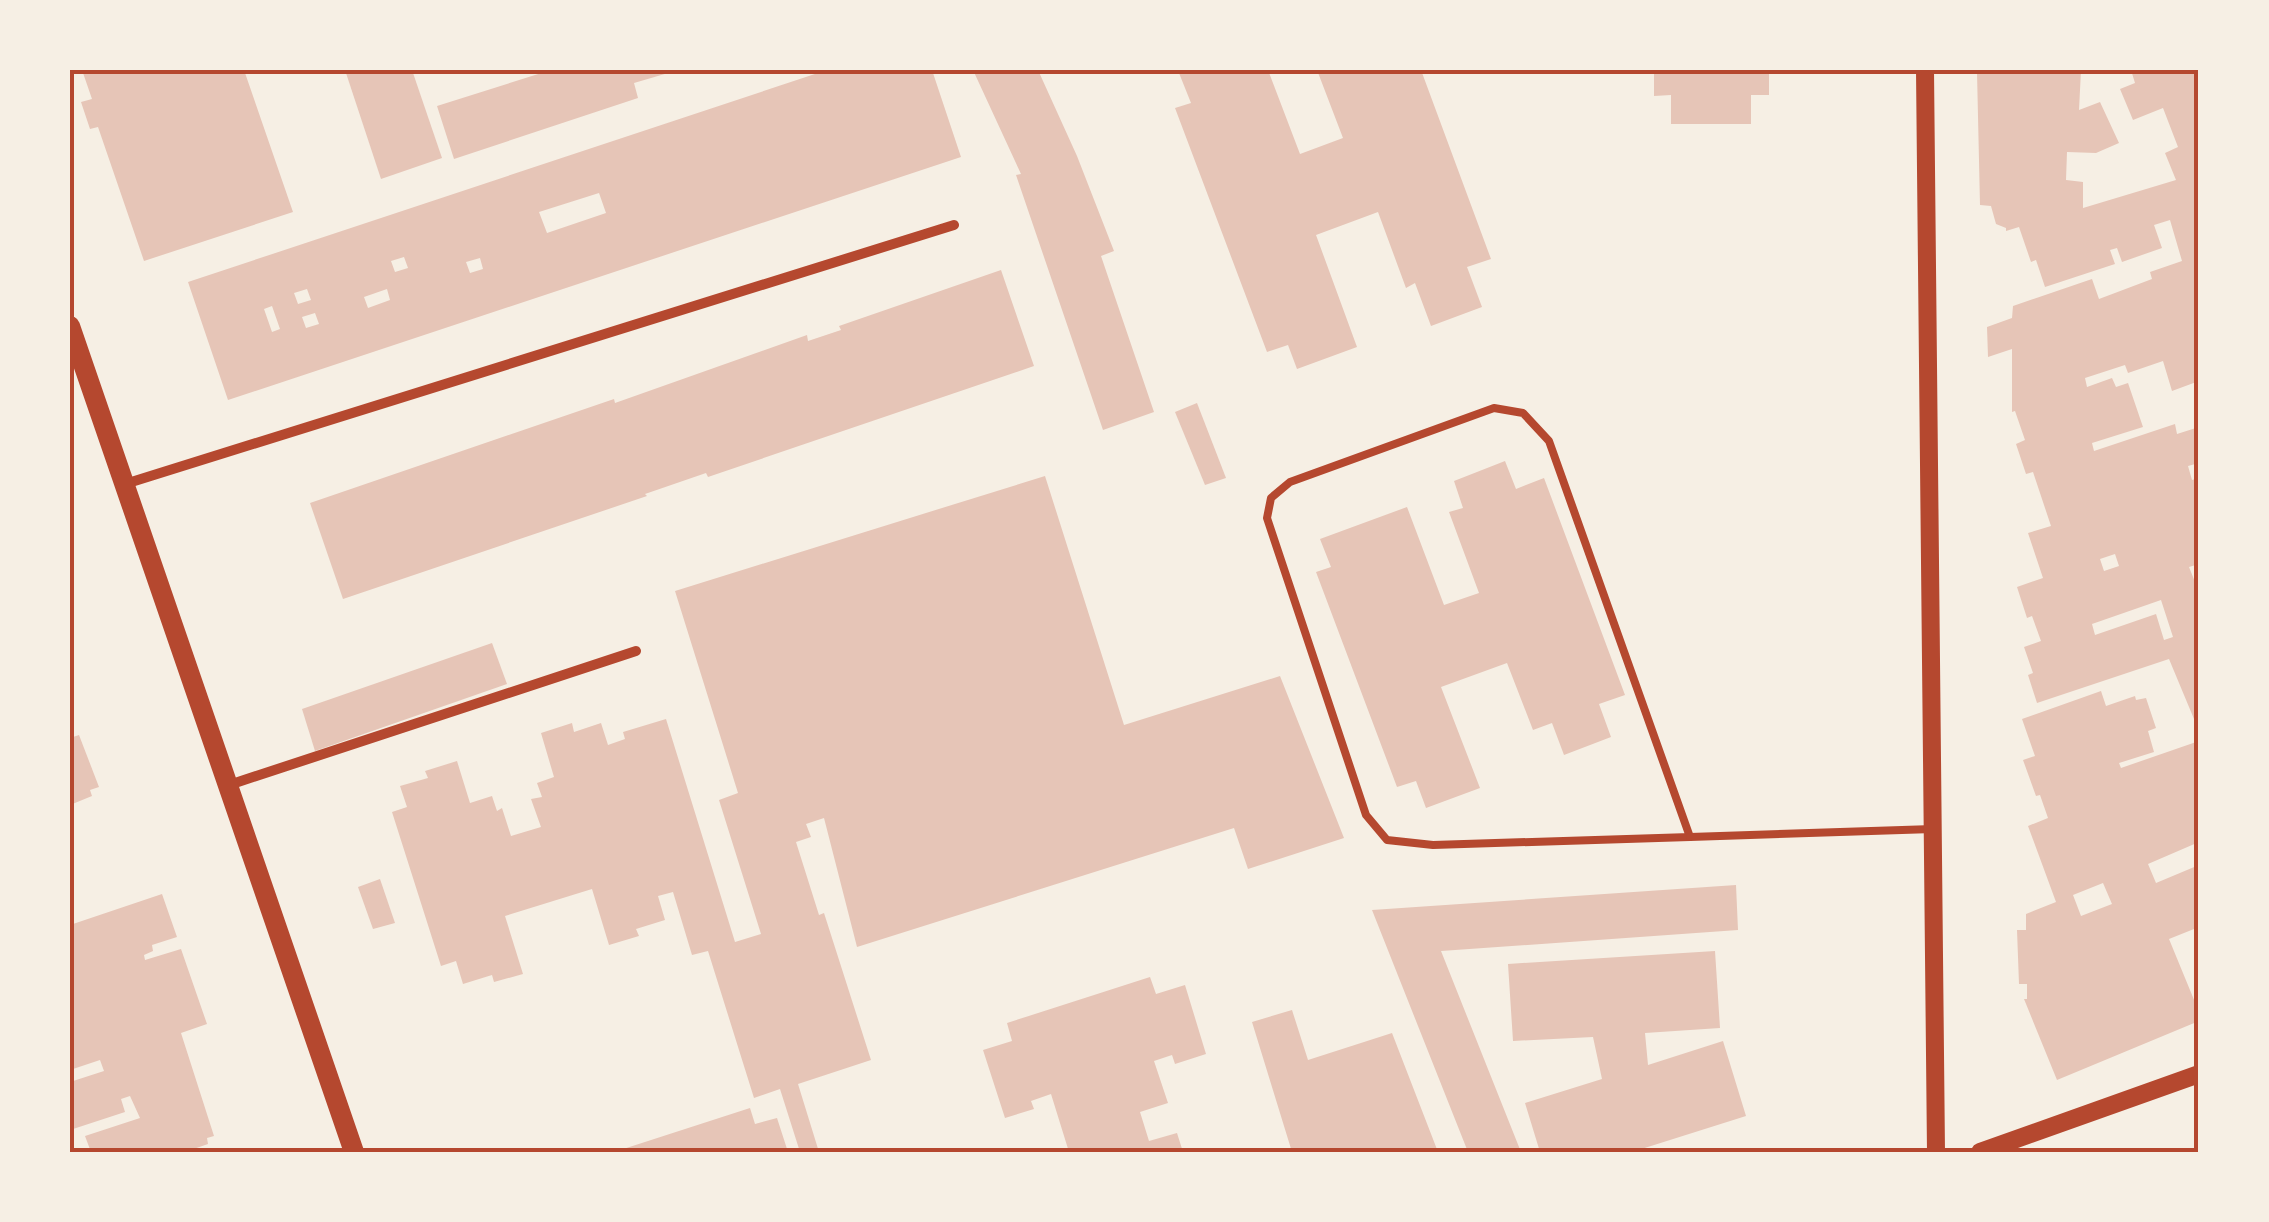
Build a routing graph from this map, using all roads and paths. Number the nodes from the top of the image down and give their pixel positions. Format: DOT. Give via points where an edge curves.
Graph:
graph roads {
  1 [pos="1926,70"];
  2 [pos="954,225"];
  3 [pos="70,326"];
  4 [pos="124,484"];
  5 [pos="636,651"];
  6 [pos="228,786"];
  7 [pos="1933,829"];
  8 [pos="1690,836"];
  9 [pos="2199,1074"];
  10 [pos="354,1152"];
  11 [pos="1936,1152"];
  12 [pos="1980,1152"];
  1 -- 7 [label="street"];
  2 -- 4 [label="street"];
  3 -- 4 [label="main road"];
  4 -- 6 [label="main road"];
  5 -- 6 [label="street"];
  6 -- 10 [label="main road"];
  7 -- 8 [label="lane"];
  7 -- 11 [label="street"];
  8 -- 8 [label="lane" via="1433,845 1387,840 1366,815 1267,518 1271,498 1290,482 1494,408 1523,413 1549,442"];
  9 -- 12 [label="street"];
}
